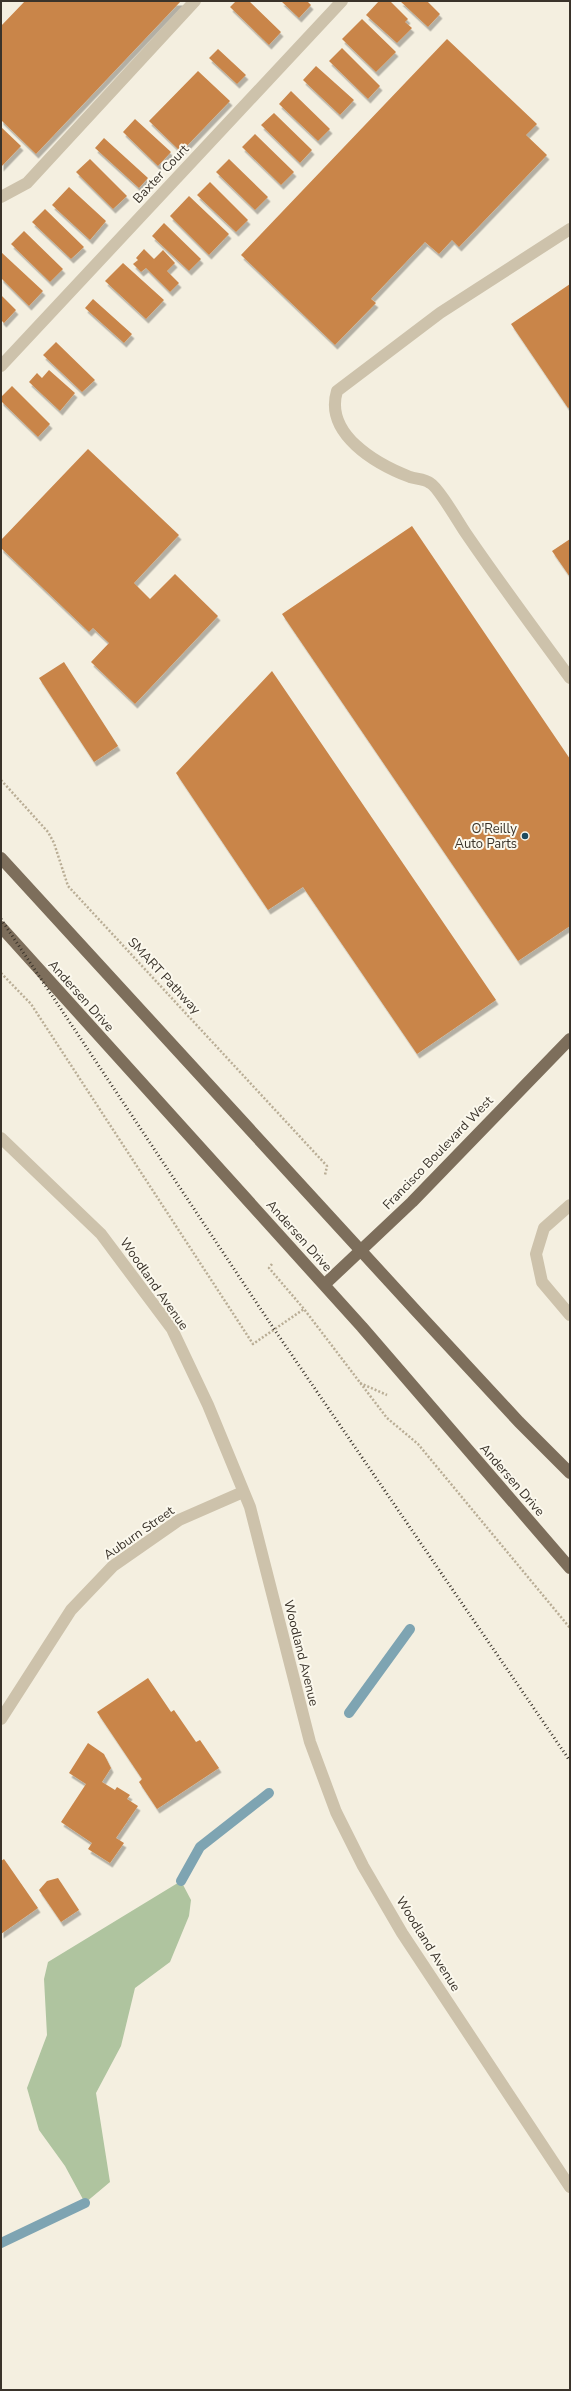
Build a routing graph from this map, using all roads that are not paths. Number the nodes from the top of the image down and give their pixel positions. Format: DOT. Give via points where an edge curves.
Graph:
graph roads {
  1 [pos="195,1"];
  2 [pos="342,1"];
  3 [pos="1,197"];
  4 [pos="570,229"];
  5 [pos="1,366"];
  6 [pos="570,678"];
  7 [pos="1,858"];
  8 [pos="1,927"];
  9 [pos="570,1039"];
  10 [pos="1,1138"];
  11 [pos="570,1205"];
  12 [pos="361,1250"];
  13 [pos="324,1285"];
  14 [pos="570,1315"];
  15 [pos="570,1472"];
  16 [pos="243,1492"];
  17 [pos="570,1568"];
  18 [pos="1,1720"];
  19 [pos="570,2187"];
  1 -- 3 [label="street" via="27,183"];
  2 -- 5 [label="street, Baxter Court"];
  4 -- 6 [label="street" via="440,314 337,391 334,402 337,418 350,440 380,463 431,483"];
  7 -- 12 [label="main road"];
  8 -- 13 [label="main road, Andersen Drive"];
  9 -- 12 [label="main road, Francisco Boulevard West" via="412,1202"];
  10 -- 16 [label="street, Woodland Avenue" via="101,1234 172,1329 208,1405"];
  11 -- 14 [label="street" via="544,1228 536,1254 542,1282"];
  12 -- 13 [label="main road, Francisco Boulevard West"];
  12 -- 15 [label="main road" via="519,1422"];
  13 -- 17 [label="main road, Andersen Drive"];
  16 -- 18 [label="street, Auburn Street" via="179,1520 113,1566 71,1610"];
  16 -- 19 [label="street, Woodland Avenue" via="250,1508 310,1742 336,1812 363,1866 402,1933"];
}
